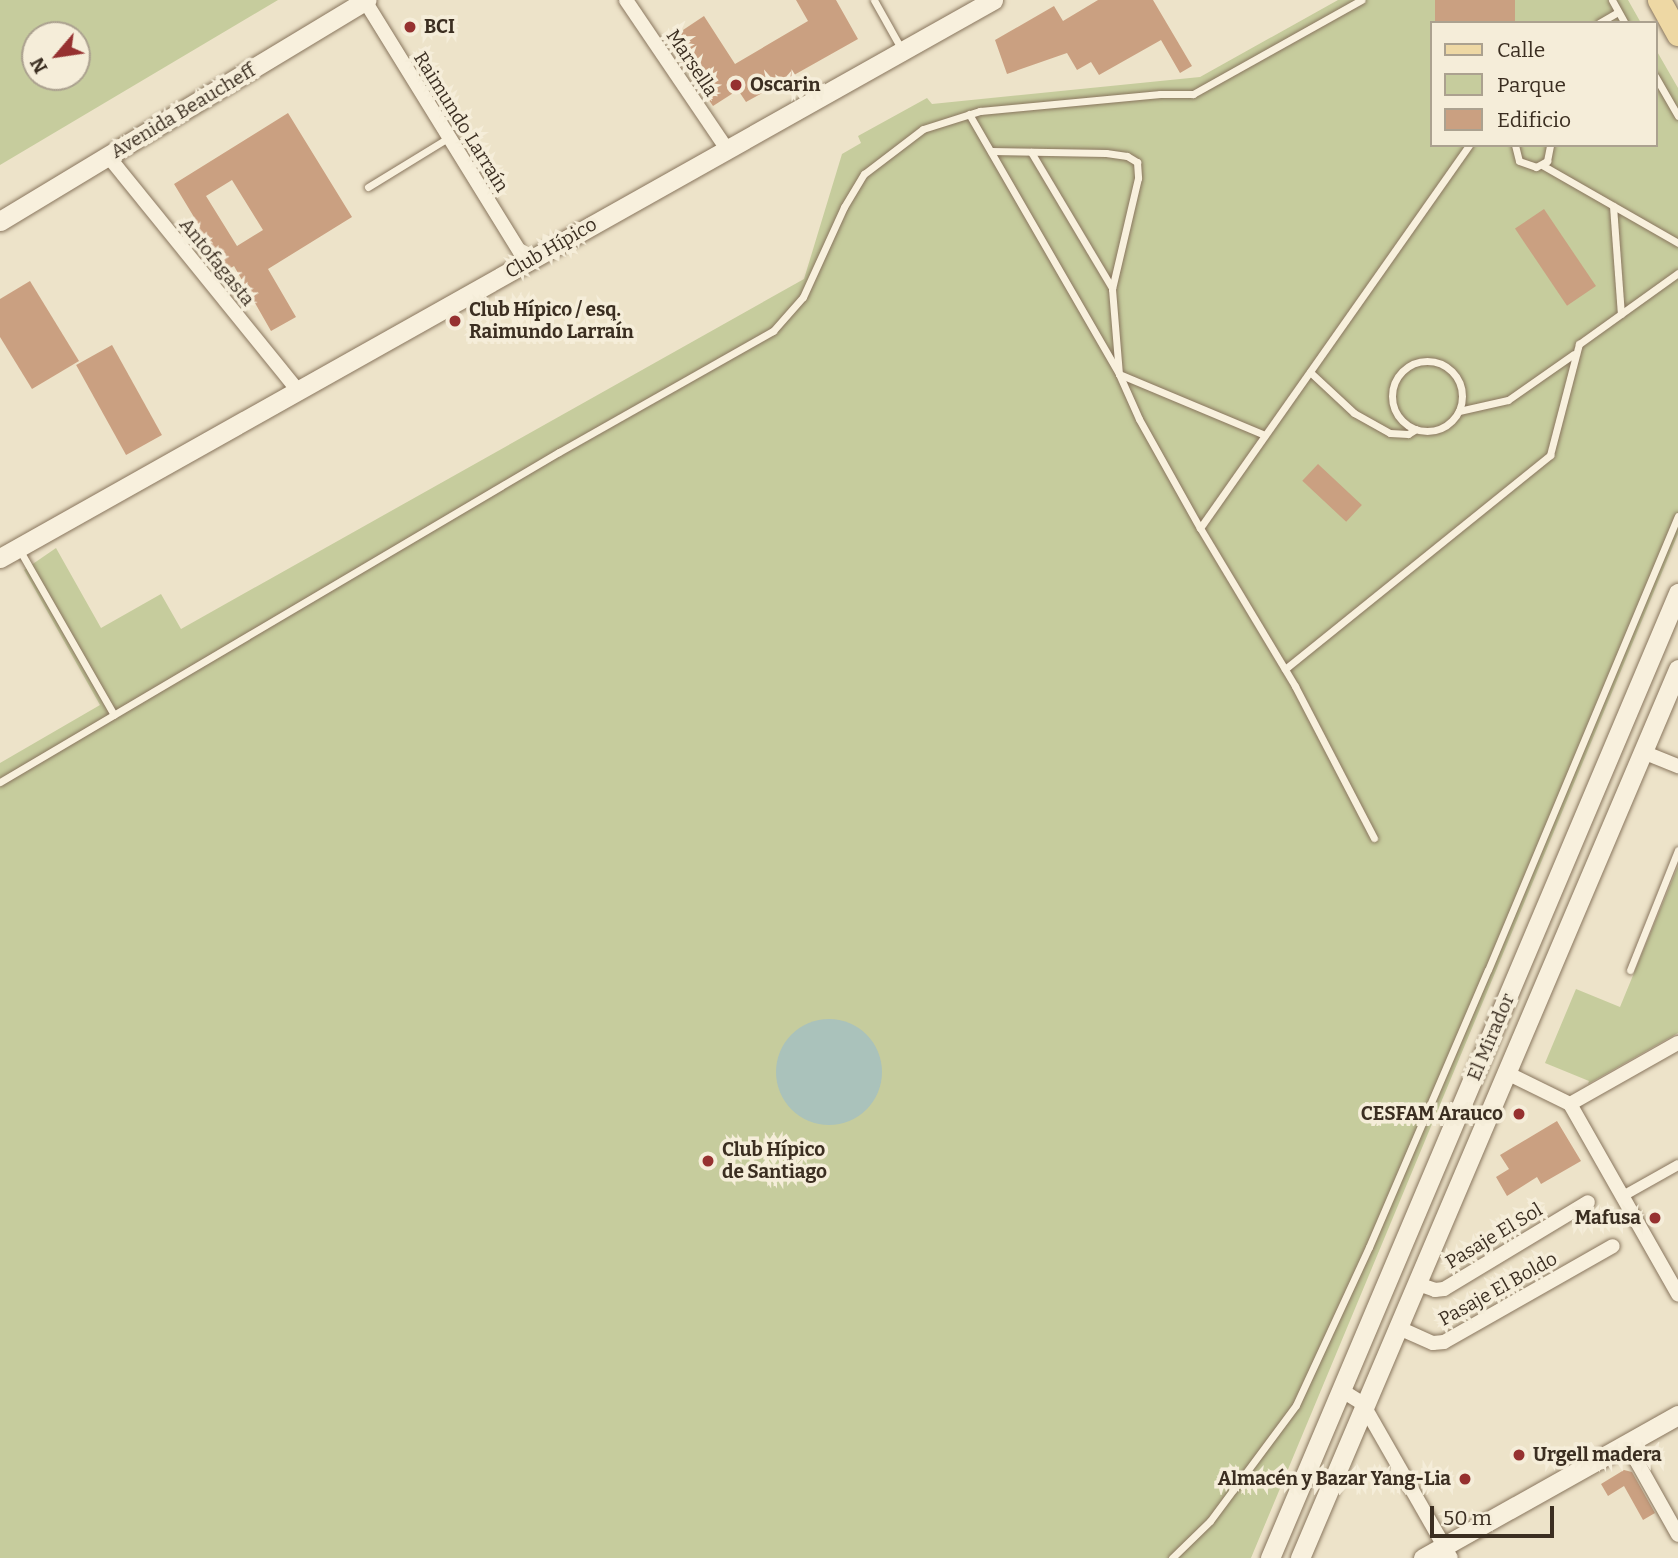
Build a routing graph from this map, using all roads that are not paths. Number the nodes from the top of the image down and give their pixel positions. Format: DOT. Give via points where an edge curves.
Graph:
graph roads {
  1 [pos="626,0"];
  2 [pos="874,0"];
  3 [pos="993,0"];
  4 [pos="1361,0"];
  5 [pos="1612,0"];
  6 [pos="1659,0"];
  7 [pos="366,1"];
  8 [pos="1618,12"];
  9 [pos="1602,21"];
  10 [pos="1624,21"];
  11 [pos="1678,34"];
  12 [pos="902,50"];
  13 [pos="1657,79"];
  14 [pos="969,114"];
  15 [pos="1678,116"];
  16 [pos="448,138"];
  17 [pos="1468,147"];
  18 [pos="1516,147"];
  19 [pos="1550,147"];
  20 [pos="727,149"];
  21 [pos="991,151"];
  22 [pos="1031,152"];
  23 [pos="108,156"];
  24 [pos="1542,165"];
  25 [pos="368,187"];
  26 [pos="1613,206"];
  27 [pos="0,221"];
  28 [pos="1678,243"];
  29 [pos="526,262"];
  30 [pos="1678,273"];
  31 [pos="1112,289"];
  32 [pos="1621,314"];
  33 [pos="1574,353"];
  34 [pos="1310,372"];
  35 [pos="1119,374"];
  36 [pos="298,391"];
  37 [pos="1459,411"];
  38 [pos="1416,429"];
  39 [pos="1265,435"];
  40 [pos="1678,516"];
  41 [pos="1200,528"];
  42 [pos="19,547"];
  43 [pos="0,558"];
  44 [pos="1678,593"];
  45 [pos="1285,668"];
  46 [pos="1645,671"];
  47 [pos="1675,675"];
  48 [pos="114,715"];
  49 [pos="1643,752"];
  50 [pos="1678,766"];
  51 [pos="0,782"];
  52 [pos="1374,838"];
  53 [pos="1678,850"];
  54 [pos="1630,970"];
  55 [pos="1505,1005"];
  56 [pos="1531,1018"];
  57 [pos="1678,1043"];
  58 [pos="1507,1073"];
  59 [pos="1570,1104"];
  60 [pos="1678,1165"];
  61 [pos="1623,1196"];
  62 [pos="1588,1202"];
  63 [pos="1613,1246"];
  64 [pos="1418,1284"];
  65 [pos="1678,1294"];
  66 [pos="1399,1328"];
  67 [pos="1341,1390"];
  68 [pos="1363,1404"];
  69 [pos="1678,1415"];
  70 [pos="1627,1444"];
  71 [pos="1678,1535"];
  72 [pos="1448,1552"];
  73 [pos="1172,1558"];
  74 [pos="1270,1558"];
  75 [pos="1300,1558"];
  76 [pos="1423,1558"];
  1 -- 20 [label="street, Marsella"];
  2 -- 12 [label="lane"];
  3 -- 12 [label="main road, Club Hípico"];
  4 -- 14 [label="lane" via="1193,94"];
  5 -- 8 [label="lane"];
  6 -- 11 [label="main road"];
  7 -- 16 [label="street, Raimundo Larraín"];
  7 -- 23 [label="main road, Avenida Beaucheff"];
  8 -- 9 [label="lane"];
  8 -- 10 [label="lane"];
  12 -- 20 [label="main road, Club Hípico"];
  13 -- 15 [label="lane"];
  14 -- 21 [label="lane"];
  14 -- 48 [label="lane" via="923,129 864,174 803,297 774,331"];
  16 -- 25 [label="lane"];
  16 -- 29 [label="street, Raimundo Larraín"];
  17 -- 34 [label="lane"];
  18 -- 24 [label="lane" via="1524,165"];
  19 -- 24 [label="lane" via="1550,156"];
  20 -- 29 [label="main road, Club Hípico"];
  21 -- 22 [label="lane"];
  21 -- 35 [label="lane"];
  22 -- 31 [label="lane"];
  22 -- 31 [label="lane" via="1106,153 1138,162"];
  23 -- 27 [label="main road, Avenida Beaucheff"];
  23 -- 36 [label="street, Antofagasta"];
  24 -- 26 [label="lane"];
  26 -- 28 [label="lane"];
  26 -- 32 [label="lane"];
  29 -- 36 [label="main road, Club Hípico"];
  30 -- 32 [label="lane"];
  31 -- 35 [label="lane"];
  32 -- 33 [label="lane" via="1579,344"];
  33 -- 37 [label="lane" via="1508,400"];
  33 -- 45 [label="lane" via="1550,455"];
  34 -- 38 [label="lane" via="1354,413 1390,433 1408,434"];
  34 -- 39 [label="lane"];
  35 -- 39 [label="lane"];
  35 -- 41 [label="lane"];
  36 -- 42 [label="main road, Club Hípico"];
  37 -- 38 [label="lane" via="1441,428"];
  37 -- 38 [label="lane" via="1461,386 1453,372 1430,361 1413,363 1400,373 1392,397 1397,413"];
  39 -- 41 [label="lane"];
  40 -- 73 [label="lane" via="1369,1247 1296,1405 1210,1521"];
  41 -- 45 [label="lane"];
  42 -- 43 [label="main road, Club Hípico"];
  42 -- 48 [label="lane"];
  44 -- 46 [label="main road, El Mirador"];
  45 -- 52 [label="lane"];
  46 -- 47 [label="main road"];
  46 -- 55 [label="main road, El Mirador"];
  47 -- 49 [label="main road, El Mirador"];
  48 -- 51 [label="lane"];
  49 -- 50 [label="street"];
  49 -- 56 [label="main road, El Mirador"];
  53 -- 54 [label="lane"];
  55 -- 56 [label="main road"];
  55 -- 67 [label="main road, El Mirador"];
  56 -- 58 [label="main road, El Mirador"];
  57 -- 59 [label="street"];
  58 -- 59 [label="street"];
  58 -- 64 [label="main road, El Mirador"];
  59 -- 61 [label="street"];
  60 -- 61 [label="street"];
  61 -- 65 [label="street"];
  62 -- 64 [label="street, Pasaje El Sol" via="1444,1289"];
  63 -- 66 [label="street, Pasaje El Boldo" via="1444,1342 1433,1343"];
  64 -- 66 [label="main road, El Mirador"];
  66 -- 68 [label="main road, El Mirador"];
  67 -- 68 [label="street"];
  67 -- 74 [label="main road, El Mirador"];
  68 -- 72 [label="street"];
  68 -- 75 [label="main road, El Mirador"];
  69 -- 70 [label="main road"];
  70 -- 71 [label="street"];
  70 -- 72 [label="main road"];
  72 -- 76 [label="main road"];
}
